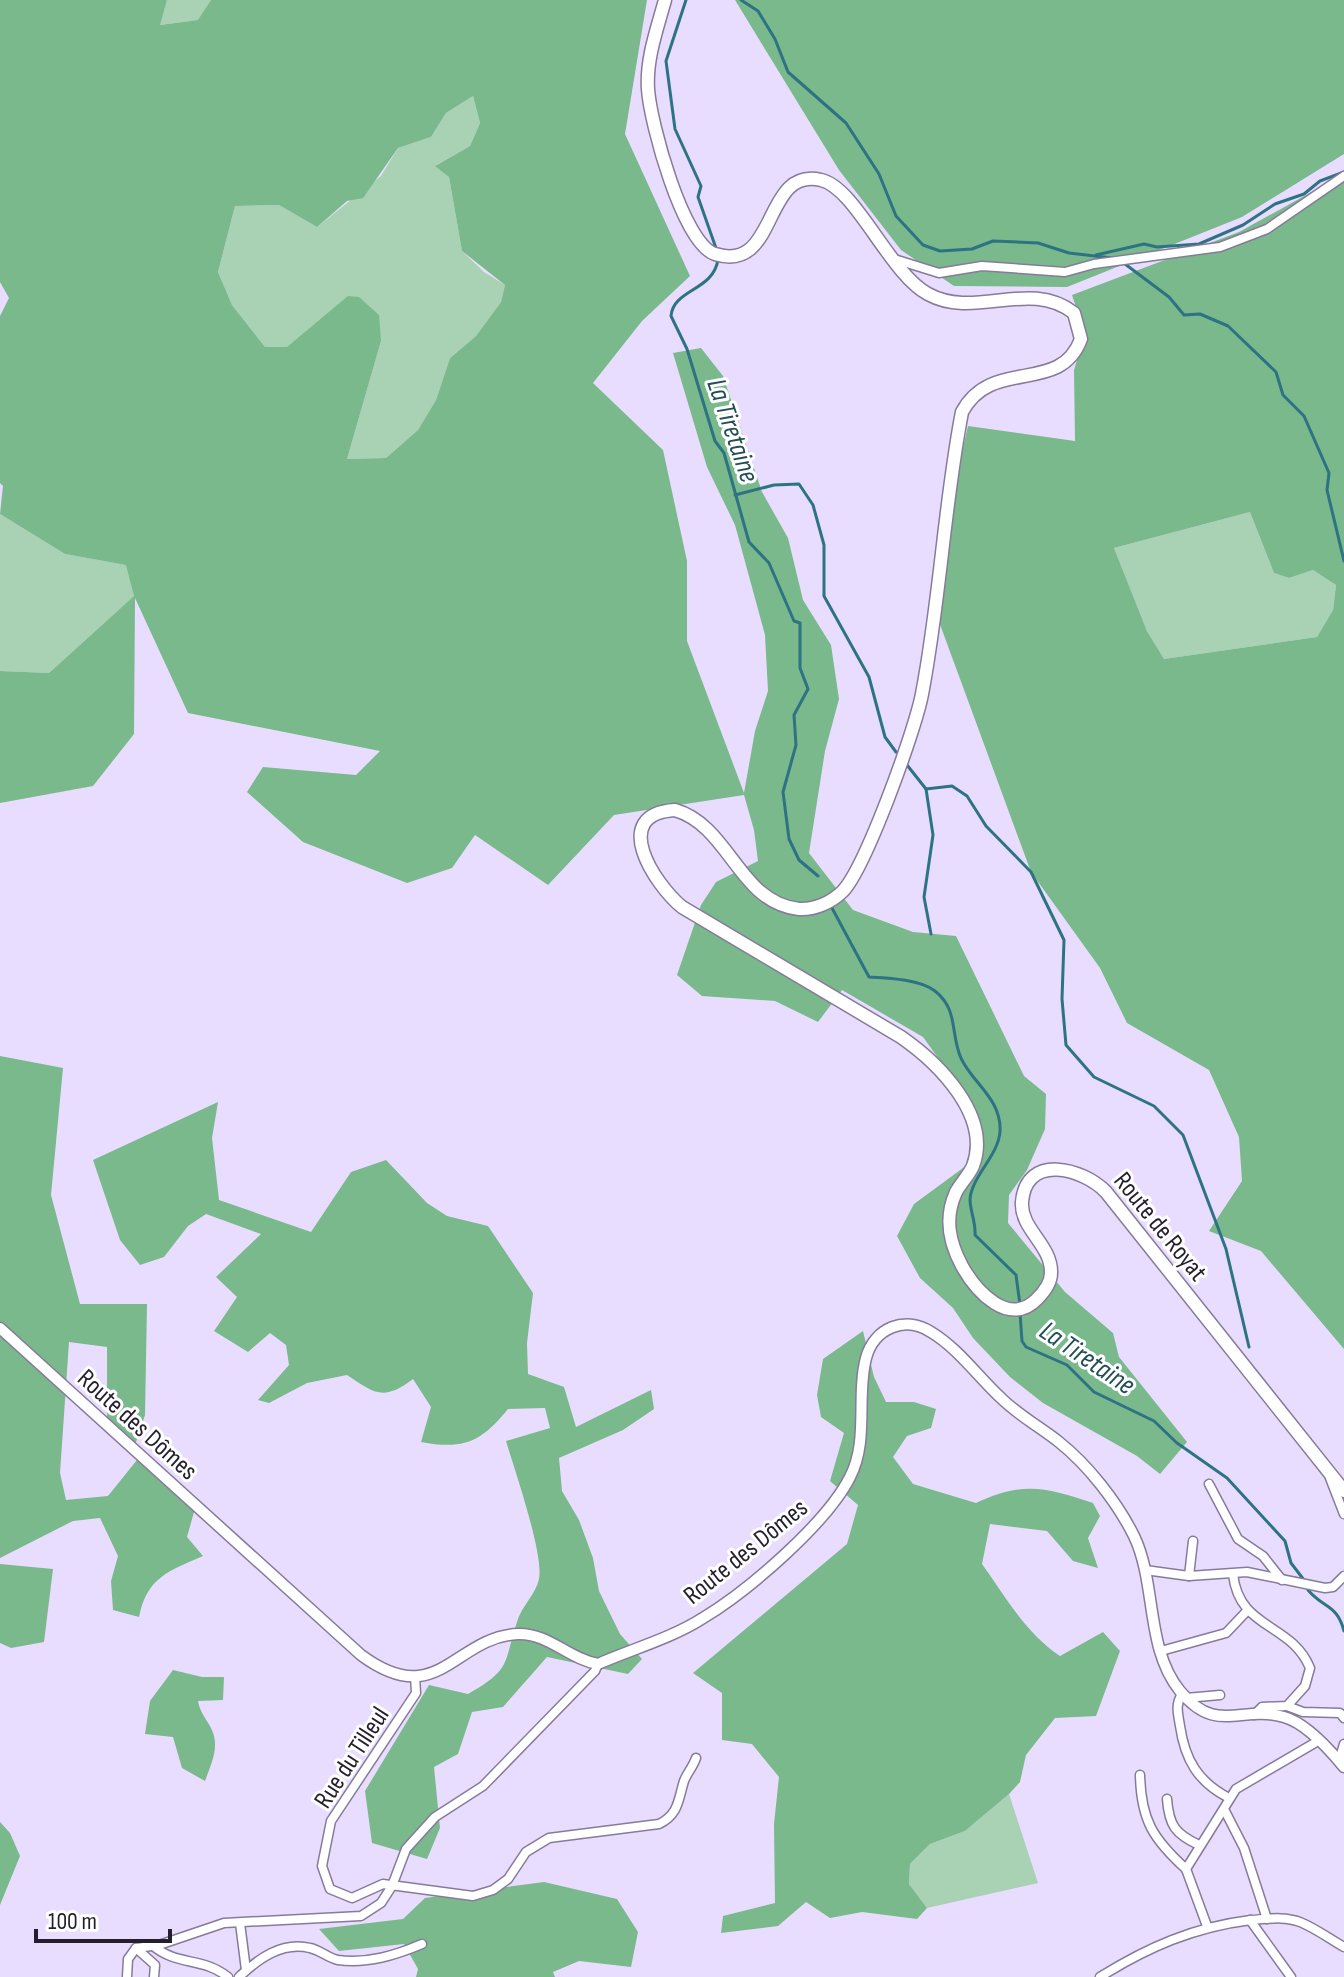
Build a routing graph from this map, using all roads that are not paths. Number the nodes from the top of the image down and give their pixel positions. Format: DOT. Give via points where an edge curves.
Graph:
graph roads {
  1 [pos="665,0"];
  2 [pos="1344,176"];
  3 [pos="891,258"];
  4 [pos="0,1328"];
  5 [pos="1333,1474"];
  6 [pos="1209,1484"];
  7 [pos="1344,1491"];
  8 [pos="1344,1514"];
  9 [pos="1193,1541"];
  10 [pos="1145,1570"];
  11 [pos="1233,1574"];
  12 [pos="1189,1576"];
  13 [pos="1344,1576"];
  14 [pos="1283,1581"];
  15 [pos="1246,1612"];
  16 [pos="1161,1651"];
  17 [pos="598,1664"];
  18 [pos="415,1676"];
  19 [pos="1220,1695"];
  20 [pos="1184,1696"];
  21 [pos="1287,1706"];
  22 [pos="1253,1715"];
  23 [pos="1344,1718"];
  24 [pos="1318,1741"];
  25 [pos="1344,1744"];
  26 [pos="696,1758"];
  27 [pos="1342,1764"];
  28 [pos="1140,1775"];
  29 [pos="1229,1798"];
  30 [pos="1167,1799"];
  31 [pos="1225,1811"];
  32 [pos="1199,1845"];
  33 [pos="1186,1869"];
  34 [pos="392,1886"];
  35 [pos="1267,1919"];
  36 [pos="1250,1920"];
  37 [pos="240,1923"];
  38 [pos="1207,1926"];
  39 [pos="422,1944"];
  40 [pos="152,1945"];
  41 [pos="1344,1947"];
  42 [pos="136,1948"];
  43 [pos="242,1974"];
  44 [pos="127,1977"];
  45 [pos="154,1977"];
  46 [pos="228,1977"];
  47 [pos="1100,1977"];
  48 [pos="1291,1977"];
  1 -- 3 [label="main road" via="649,64 654,128 692,232 707,250 734,257 757,245 784,191 806,179 820,179 838,189"];
  2 -- 3 [label="street" via="1267,229 1220,247 1065,272 982,266 939,273"];
  3 -- 5 [label="main road, Route de Royat" via="914,284 941,300 977,304 1030,297 1063,305 1074,313 1081,339 1069,360 1057,368 990,382 969,398 962,412 922,695 860,861 841,892 814,908 775,901 754,887 714,836 675,810 656,815 642,832 646,866 682,907 926,1055 964,1104 974,1126 973,1166 948,1215 950,1241 979,1291 996,1306 1011,1309 1029,1306 1044,1292 1051,1260 1028,1224 1022,1200 1034,1179 1045,1172 1082,1173 1106,1192"];
  4 -- 18 [label="street, Route des Dômes" via="361,1655 391,1674"];
  5 -- 7 [label="main road, Route de Royat"];
  5 -- 8 [label="street" via="1329,1479"];
  6 -- 14 [label="street" via="1238,1539 1263,1556"];
  9 -- 12 [label="street"];
  10 -- 12 [label="street"];
  10 -- 16 [label="street, Route des Dômes"];
  10 -- 17 [label="street, Route des Dômes" via="1134,1536 1089,1471 1003,1400 944,1339 907,1322 893,1326 870,1347 852,1475 834,1505 702,1619"];
  11 -- 12 [label="street"];
  11 -- 14 [label="street"];
  11 -- 15 [label="street"];
  13 -- 14 [label="street" via="1325,1588"];
  15 -- 16 [label="street" via="1226,1633"];
  15 -- 21 [label="street" via="1276,1629 1307,1660 1309,1676"];
  16 -- 20 [label="street, Route des Dômes"];
  17 -- 18 [label="street" via="539,1637 519,1634"];
  17 -- 34 [label="street" via="483,1786 425,1828 406,1849"];
  18 -- 34 [label="street, Rue du Tilleul" via="416,1693 331,1821 322,1852 326,1881 337,1894 352,1898 374,1886"];
  19 -- 20 [label="street"];
  20 -- 22 [label="street" via="1208,1716"];
  20 -- 29 [label="street" via="1177,1706 1188,1759 1209,1786"];
  21 -- 22 [label="street" via="1262,1707"];
  21 -- 23 [label="street" via="1340,1713"];
  22 -- 24 [label="street" via="1285,1717"];
  24 -- 27 [label="street"];
  24 -- 29 [label="street" via="1243,1782"];
  25 -- 27 [label="street"];
  26 -- 34 [label="street" via="677,1809 659,1824 549,1838 526,1852 508,1879 473,1896"];
  28 -- 33 [label="street" via="1141,1805 1150,1829"];
  29 -- 31 [label="street"];
  30 -- 32 [label="street" via="1171,1826"];
  31 -- 32 [label="street"];
  31 -- 35 [label="street" via="1244,1848"];
  32 -- 33 [label="street"];
  33 -- 38 [label="street"];
  34 -- 37 [label="street" via="381,1903 361,1916"];
  35 -- 36 [label="street"];
  35 -- 41 [label="street" via="1300,1922"];
  36 -- 38 [label="street"];
  36 -- 48 [label="street"];
  37 -- 40 [label="street" via="207,1926"];
  37 -- 43 [label="street"];
  38 -- 47 [label="street" via="1145,1950"];
  39 -- 43 [label="street" via="391,1957 337,1960 313,1948 284,1948"];
  40 -- 42 [label="street"];
  40 -- 46 [label="street" via="174,1961 194,1960"];
  42 -- 44 [label="street" via="128,1959"];
  42 -- 45 [label="street" via="155,1965"];
}
